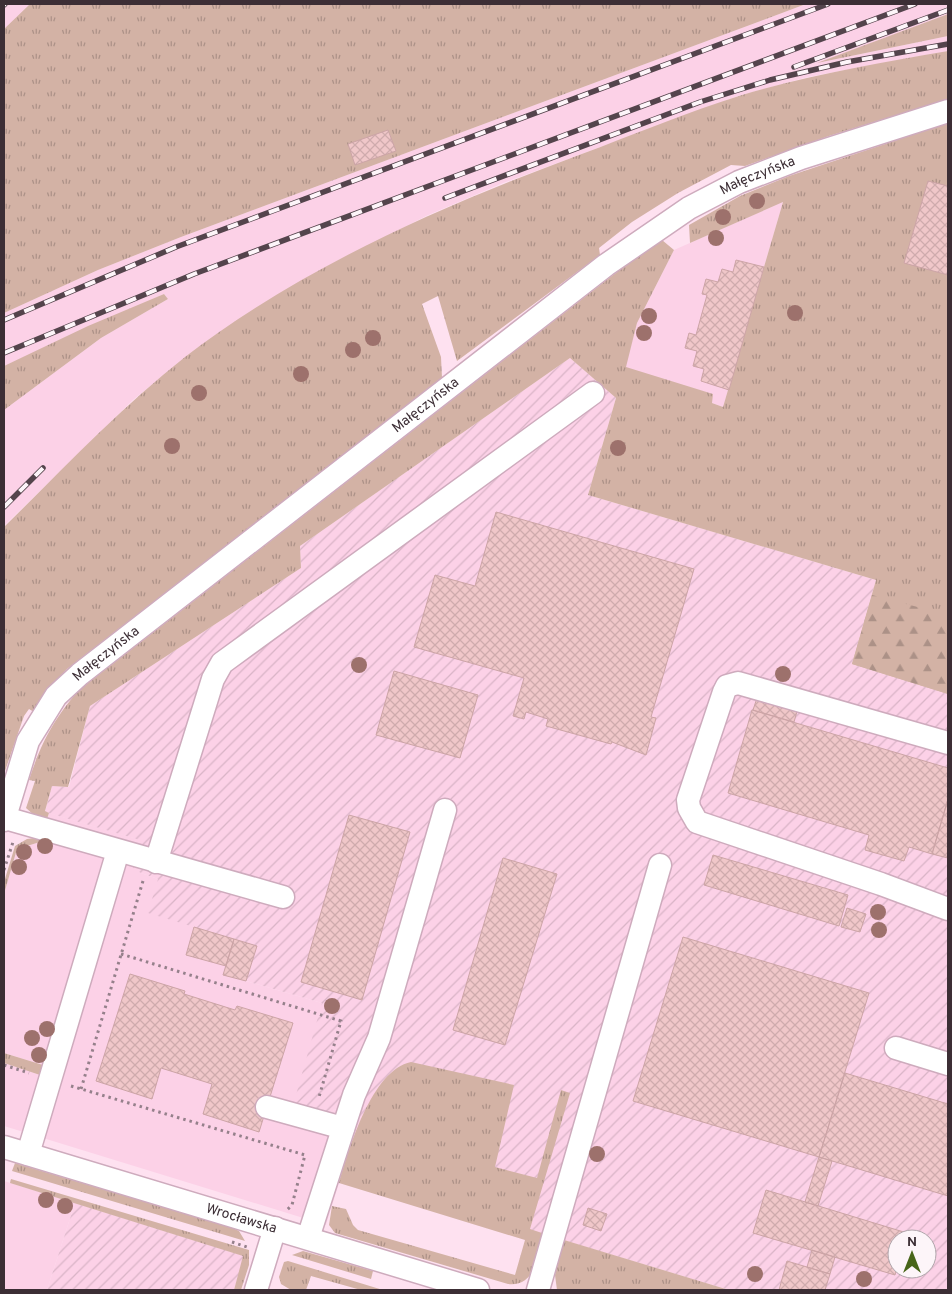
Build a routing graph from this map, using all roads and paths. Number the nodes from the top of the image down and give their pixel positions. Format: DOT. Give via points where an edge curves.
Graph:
graph roads {
  1 [pos="948,110"];
  2 [pos="593,393"];
  3 [pos="948,743"];
  4 [pos="445,810"];
  5 [pos="4,819"];
  6 [pos="118,851"];
  7 [pos="660,865"];
  8 [pos="150,871"];
  9 [pos="283,897"];
  10 [pos="948,909"];
  11 [pos="122,954"];
  12 [pos="896,1048"];
  13 [pos="948,1064"];
  14 [pos="4,1065"];
  15 [pos="50,1079"];
  16 [pos="81,1089"];
  17 [pos="267,1107"];
  18 [pos="350,1107"];
  19 [pos="343,1128"];
  20 [pos="4,1147"];
  21 [pos="28,1154"];
  22 [pos="278,1220"];
  23 [pos="308,1238"];
  24 [pos="256,1290"];
  25 [pos="478,1290"];
  26 [pos="538,1290"];
  1 -- 5 [label="street, Małęczyńska" via="801,158 740,182 689,208 606,266 80,674 56,696 28,741"];
  2 -- 8 [label="street" via="222,663 213,679"];
  3 -- 10 [label="street" via="738,683 732,684 724,692 688,800 696,822"];
  4 -- 18 [label="street" via="379,1038"];
  5 -- 6 [label="street"];
  6 -- 8 [label="street"];
  6 -- 15 [label="street"];
  7 -- 26 [label="street"];
  8 -- 9 [label="street"];
  8 -- 11 [label="path"];
  11 -- 16 [label="path"];
  11 -- 18 [label="path" via="340,1021 318,1097"];
  12 -- 13 [label="street"];
  14 -- 15 [label="path"];
  15 -- 16 [label="path"];
  15 -- 21 [label="street"];
  16 -- 22 [label="path" via="305,1155 292,1204"];
  17 -- 19 [label="street"];
  18 -- 19 [label="street"];
  19 -- 23 [label="street"];
  20 -- 21 [label="street, Wrocławska"];
  21 -- 22 [label="street, Wrocławska"];
  22 -- 23 [label="street, Wrocławska"];
  22 -- 24 [label="street"];
  23 -- 25 [label="street, Wrocławska"];
}
